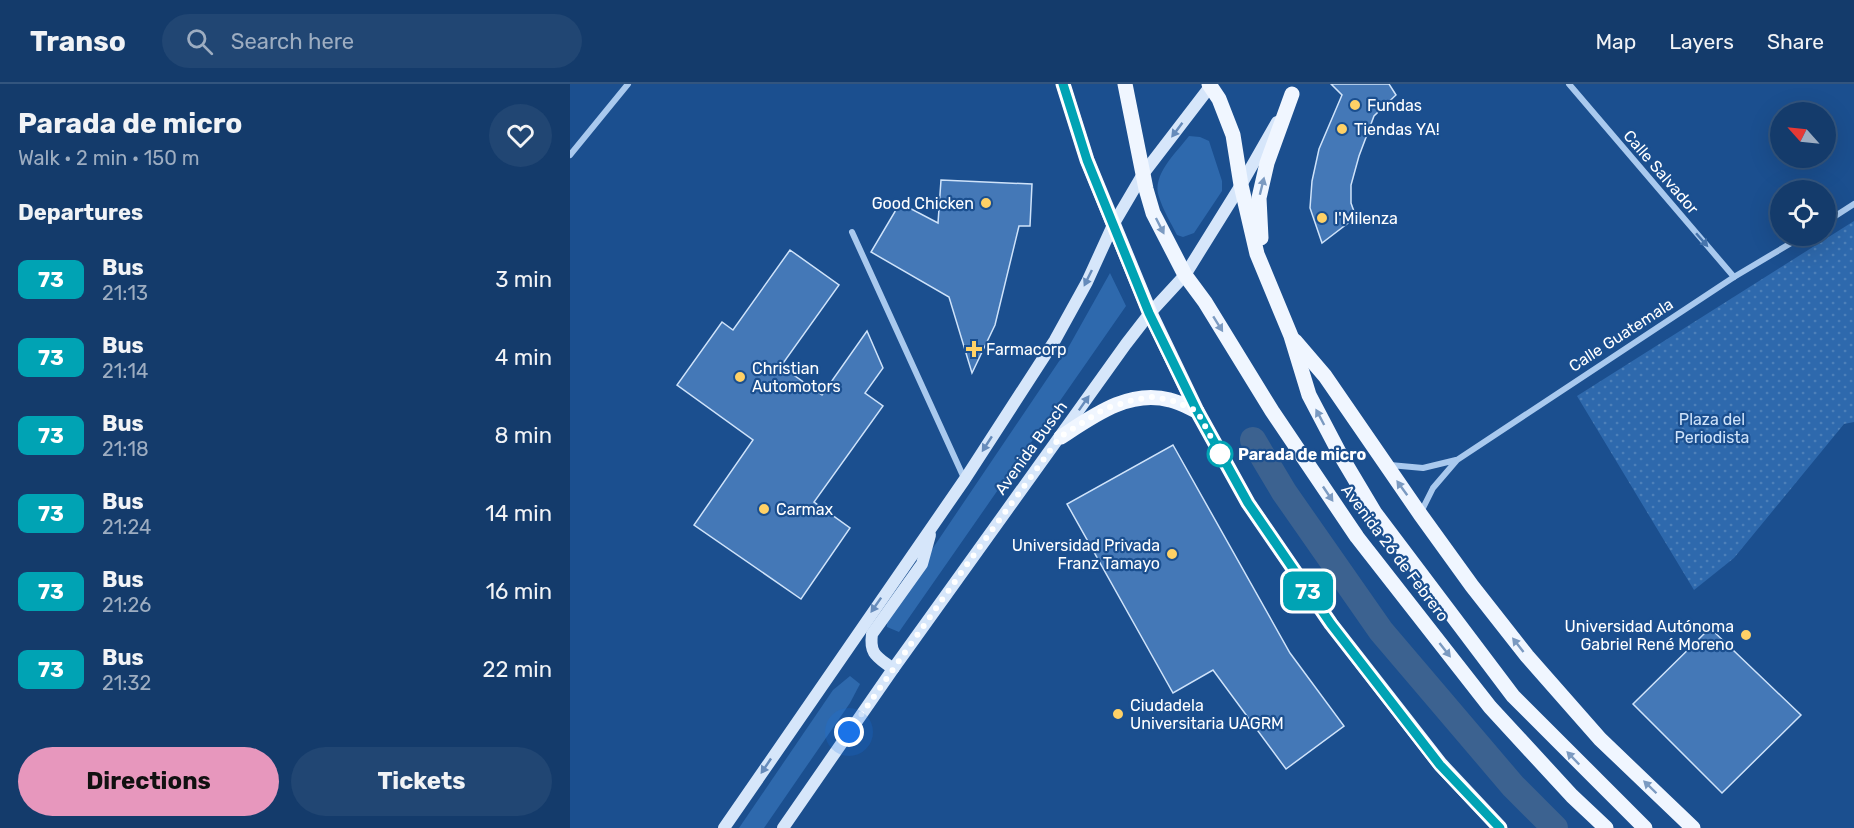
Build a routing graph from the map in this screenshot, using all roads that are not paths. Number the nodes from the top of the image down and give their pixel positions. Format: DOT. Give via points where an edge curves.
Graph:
graph roads {
  1 [pos="628,84"];
  2 [pos="1063,84"];
  3 [pos="1125,84"];
  4 [pos="1210,84"];
  5 [pos="1569,84"];
  6 [pos="1295,89"];
  7 [pos="570,155"];
  8 [pos="1143,174"];
  9 [pos="1241,185"];
  10 [pos="1854,204"];
  11 [pos="1836,216"];
  12 [pos="1113,225"];
  13 [pos="852,232"];
  14 [pos="1786,246"];
  15 [pos="1261,265"];
  16 [pos="1185,276"];
  17 [pos="1734,277"];
  18 [pos="1149,313"];
  19 [pos="1291,336"];
  20 [pos="1197,411"];
  21 [pos="1060,437"];
  22 [pos="1457,460"];
  23 [pos="1384,464"];
  24 [pos="965,479"];
  25 [pos="1420,514"];
  26 [pos="933,525"];
  27 [pos="892,669"];
  28 [pos="723,828"];
  29 [pos="783,828"];
  30 [pos="1500,828"];
  31 [pos="1606,828"];
  32 [pos="1645,828"];
  33 [pos="1693,828"];
  1 -- 7 [label="street"];
  2 -- 12 [label="main road"];
  3 -- 8 [label="main road, Avenida 26 de Febrero"];
  4 -- 8 [label="main road, one-way"];
  4 -- 9 [label="main road, Avenida 26 de Febrero" via="1233,135"];
  5 -- 17 [label="street, Calle Salvador, one-way"];
  6 -- 9 [label="main road, Avenida Busch"];
  15 -- 6 [label="main road, one-way" via="1259,198"];
  8 -- 12 [label="main road"];
  8 -- 16 [label="main road, Avenida 26 de Febrero, one-way" via="1153,213"];
  9 -- 15 [label="main road, Avenida 26 de Febrero"];
  9 -- 16 [label="main road, Avenida Busch"];
  10 -- 11 [label="street"];
  12 -- 18 [label="main road"];
  12 -- 24 [label="main road, one-way" via="1055,340"];
  13 -- 24 [label="street"];
  14 -- 17 [label="street, Calle Guatemala"];
  15 -- 19 [label="main road, Avenida 26 de Febrero"];
  16 -- 18 [label="main road, Avenida Busch"];
  16 -- 31 [label="main road, Avenida 26 de Febrero, one-way" via="1357,537 1490,707"];
  17 -- 22 [label="street, Calle Guatemala"];
  18 -- 20 [label="main road"];
  21 -- 18 [label="main road, Avenida Busch, one-way"];
  19 -- 23 [label="main road, Avenida 26 de Febrero" via="1325,375"];
  32 -- 19 [label="main road, Avenida 26 de Febrero, one-way" via="1513,696 1375,513 1309,395"];
  20 -- 21 [label="main road" via="1171,400 1133,400 1104,409"];
  20 -- 30 [label="main road" via="1248,503 1331,624 1440,765"];
  21 -- 27 [label="main road, Avenida Busch"];
  22 -- 23 [label="street, Calle Guatemala" via="1423,468"];
  22 -- 25 [label="street, Calle Guatemala" via="1433,488"];
  25 -- 23 [label="main road, Avenida 26 de Febrero, one-way"];
  24 -- 26 [label="main road"];
  33 -- 25 [label="main road, Avenida 26 de Febrero, one-way" via="1600,739 1527,656"];
  26 -- 27 [label="main road" via="922,564 872,634 873,654"];
  26 -- 28 [label="main road, one-way"];
  27 -- 29 [label="main road, Avenida Busch"];
}
